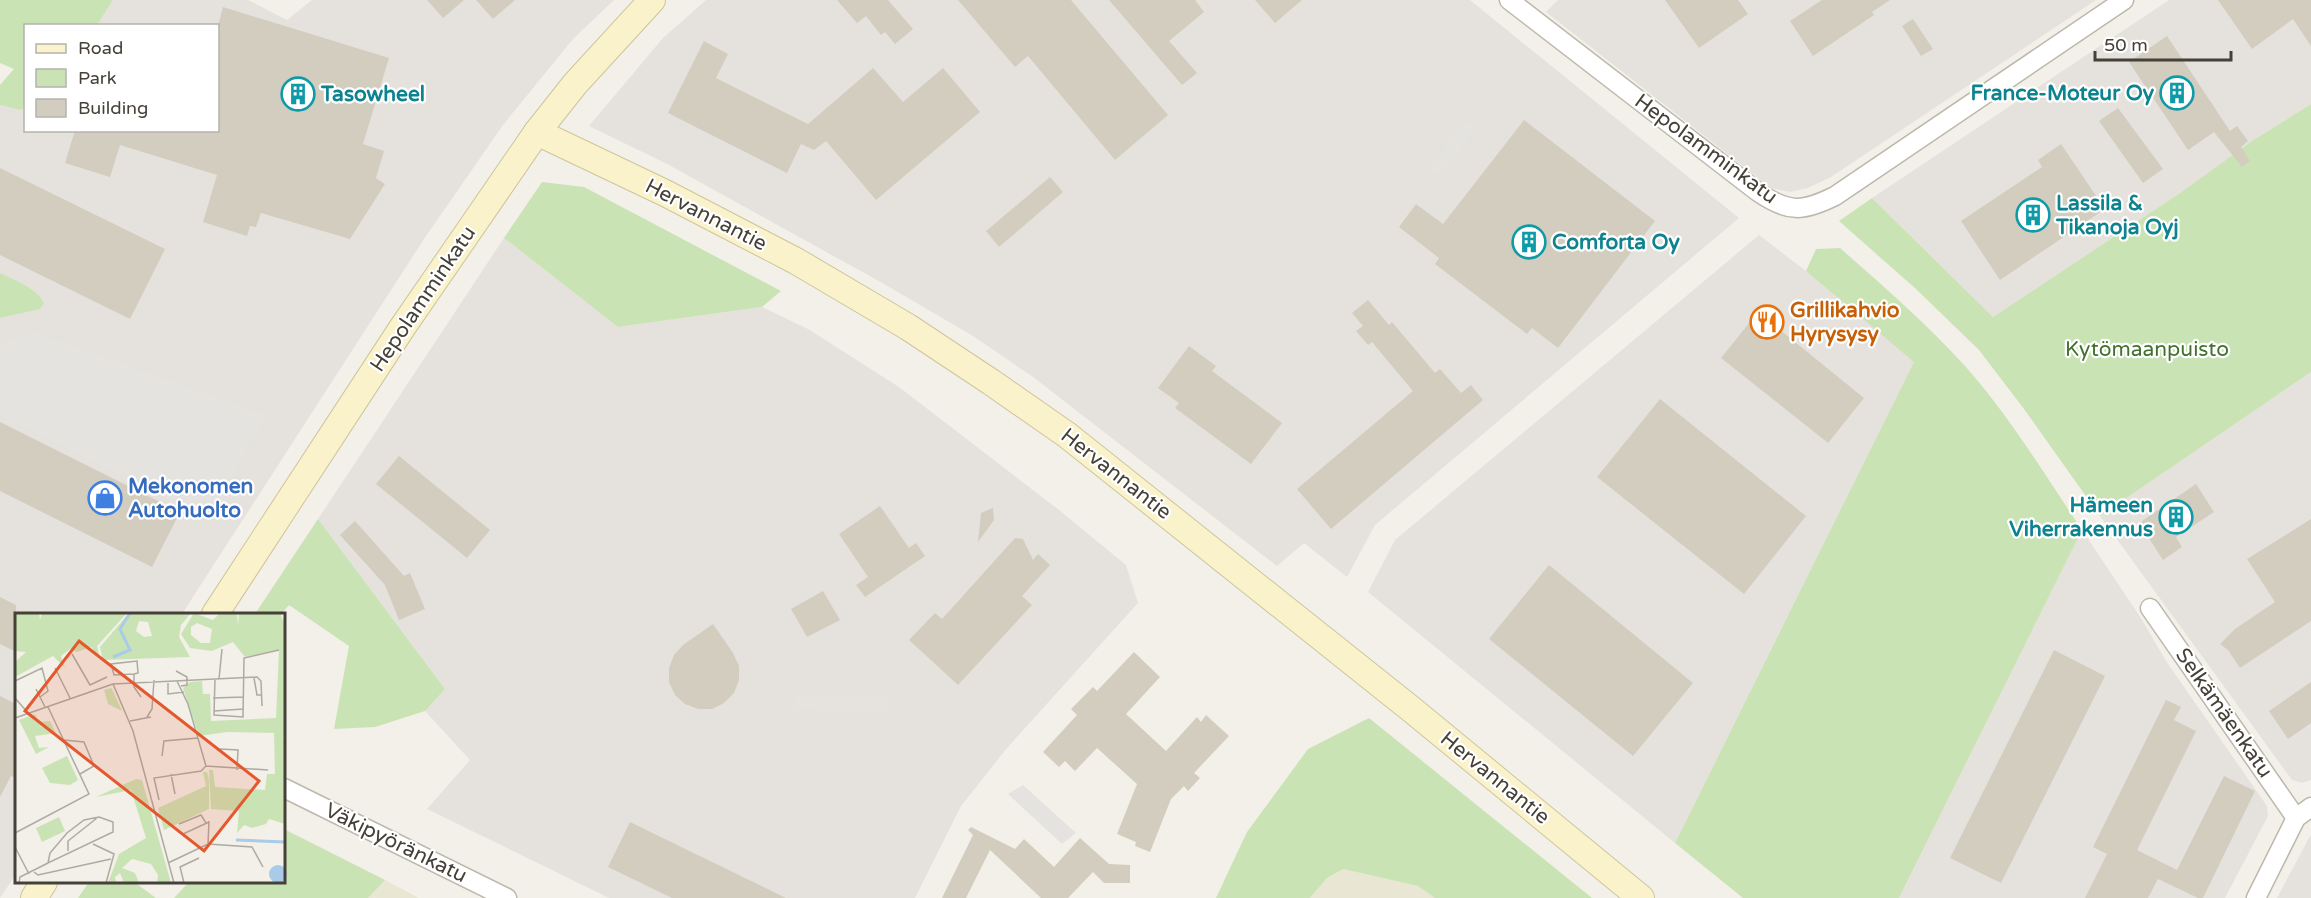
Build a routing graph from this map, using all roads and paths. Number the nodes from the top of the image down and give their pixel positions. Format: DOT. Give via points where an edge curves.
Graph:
graph roads {
  1 [pos="652,0"];
  2 [pos="1509,0"];
  3 [pos="2124,0"];
  4 [pos="537,132"];
  5 [pos="2150,608"];
  6 [pos="216,613"];
  7 [pos="285,788"];
  8 [pos="2304,813"];
  9 [pos="43,883"];
  10 [pos="34,898"];
  11 [pos="507,898"];
  12 [pos="1641,898"];
  13 [pos="2256,898"];
  1 -- 4 [label="main road, Hepolamminkatu" via="574,84"];
  2 -- 3 [label="street, Hepolamminkatu" via="1758,192 1776,204 1804,208 1835,196"];
  4 -- 6 [label="main road, Hepolamminkatu" via="402,328"];
  4 -- 12 [label="main road, Hervannantie" via="796,261 991,382 1076,442"];
  5 -- 8 [label="street, Selkämäenkatu"];
  7 -- 11 [label="street, Väkipyöränkatu"];
  8 -- 13 [label="street"];
  9 -- 10 [label="main road"];
}
